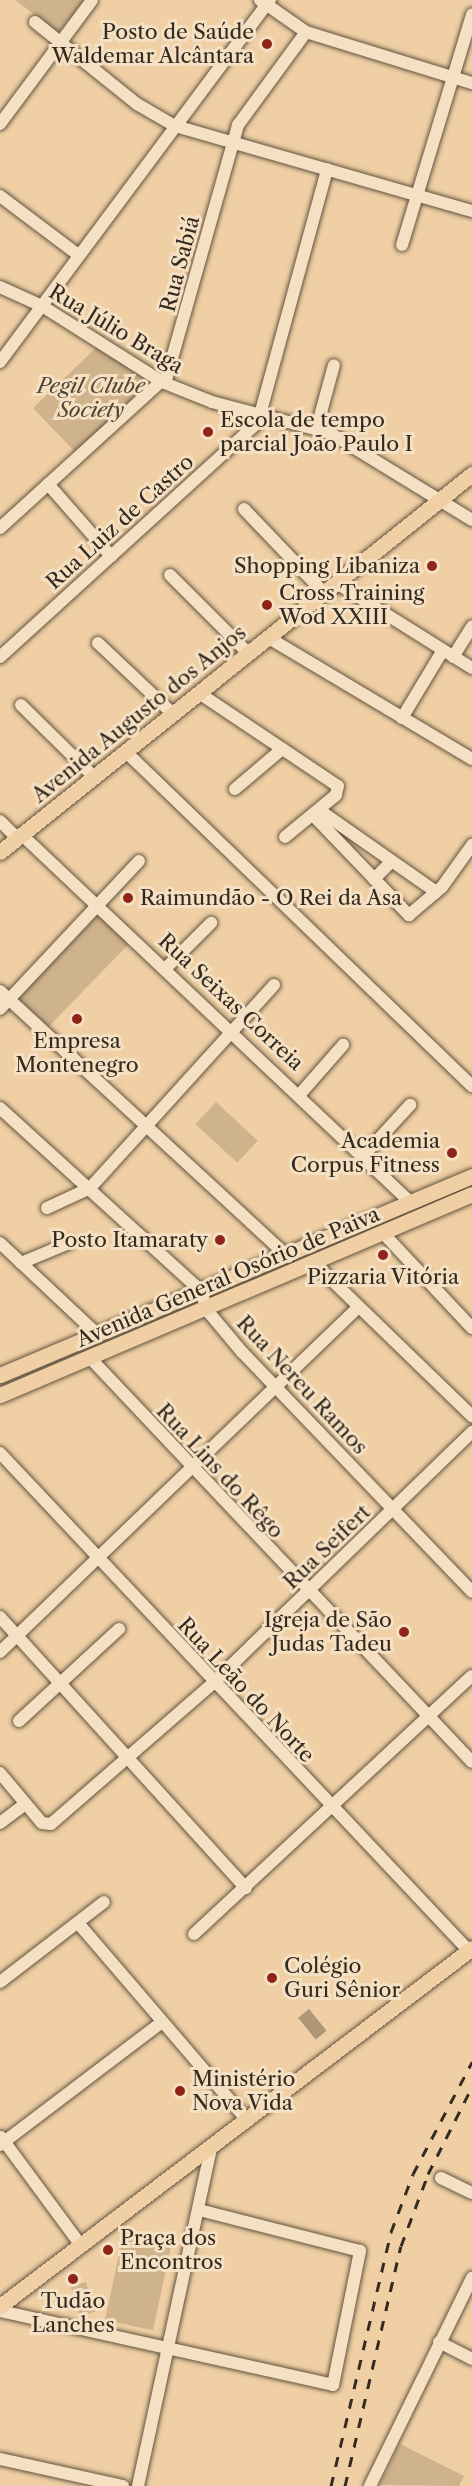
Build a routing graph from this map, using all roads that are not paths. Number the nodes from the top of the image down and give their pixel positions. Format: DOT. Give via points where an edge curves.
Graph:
graph roads {
  1 [pos="92,0"];
  2 [pos="265,2"];
  3 [pos="472,14"];
  4 [pos="35,22"];
  5 [pos="306,32"];
  6 [pos="60,42"];
  7 [pos="450,76"];
  8 [pos="472,83"];
  9 [pos="0,124"];
  10 [pos="175,126"];
  11 [pos="233,142"];
  12 [pos="327,169"];
  13 [pos="418,195"];
  14 [pos="0,196"];
  15 [pos="472,211"];
  16 [pos="402,245"];
  17 [pos="77,254"];
  18 [pos="0,287"];
  19 [pos="42,306"];
  20 [pos="0,362"];
  21 [pos="334,365"];
  22 [pos="162,382"];
  23 [pos="260,416"];
  24 [pos="317,427"];
  25 [pos="472,474"];
  26 [pos="48,484"];
  27 [pos="438,501"];
  28 [pos="244,509"];
  29 [pos="472,520"];
  30 [pos="0,528"];
  31 [pos="111,556"];
  32 [pos="170,575"];
  33 [pos="338,584"];
  34 [pos="325,594"];
  35 [pos="472,627"];
  36 [pos="269,638"];
  37 [pos="98,643"];
  38 [pos="248,653"];
  39 [pos="448,653"];
  40 [pos="0,657"];
  41 [pos="472,668"];
  42 [pos="199,693"];
  43 [pos="21,705"];
  44 [pos="173,714"];
  45 [pos="402,718"];
  46 [pos="282,749"];
  47 [pos="126,752"];
  48 [pos="472,759"];
  49 [pos="94,777"];
  50 [pos="235,789"];
  51 [pos="316,813"];
  52 [pos="0,820"];
  53 [pos="19,836"];
  54 [pos="285,837"];
  55 [pos="472,845"];
  56 [pos="0,852"];
  57 [pos="139,861"];
  58 [pos="392,861"];
  59 [pos="374,879"];
  60 [pos="436,892"];
  61 [pos="98,904"];
  62 [pos="211,923"];
  63 [pos="166,968"];
  64 [pos="274,985"];
  65 [pos="3,1000"];
  66 [pos="232,1030"];
  67 [pos="343,1046"];
  68 [pos="472,1086"];
  69 [pos="301,1093"];
  70 [pos="410,1105"];
  71 [pos="0,1108"];
  72 [pos="146,1124"];
  73 [pos="365,1154"];
  74 [pos="472,1176"];
  75 [pos="90,1188"];
  76 [pos="472,1194"];
  77 [pos="410,1202"];
  78 [pos="47,1208"];
  79 [pos="383,1233"];
  80 [pos="0,1243"];
  81 [pos="69,1243"];
  82 [pos="288,1257"];
  83 [pos="21,1263"];
  84 [pos="315,1264"];
  85 [pos="202,1292"];
  86 [pos="206,1309"];
  87 [pos="357,1309"];
  88 [pos="472,1329"];
  89 [pos="98,1335"];
  90 [pos="92,1360"];
  91 [pos="0,1375"];
  92 [pos="275,1387"];
  93 [pos="0,1395"];
  94 [pos="472,1416"];
  95 [pos="472,1432"];
  96 [pos="0,1453"];
  97 [pos="189,1469"];
  98 [pos="393,1510"];
  99 [pos="97,1559"];
  100 [pos="472,1592"];
  101 [pos="308,1593"];
  102 [pos="0,1617"];
  103 [pos="119,1629"];
  104 [pos="18,1636"];
  105 [pos="0,1652"];
  106 [pos="472,1676"];
  107 [pos="63,1683"];
  108 [pos="213,1683"];
  109 [pos="428,1717"];
  110 [pos="19,1720"];
  111 [pos="132,1760"];
  112 [pos="472,1762"];
  113 [pos="0,1773"];
  114 [pos="25,1804"];
  115 [pos="333,1811"];
  116 [pos="0,1822"];
  117 [pos="246,1888"];
  118 [pos="104,1902"];
  119 [pos="78,1923"];
  120 [pos="194,1934"];
  121 [pos="470,1949"];
  122 [pos="0,1982"];
  123 [pos="162,2022"];
  124 [pos="246,2119"];
  125 [pos="1,2141"];
  126 [pos="212,2145"];
  127 [pos="441,2178"];
  128 [pos="472,2193"];
  129 [pos="199,2210"];
  130 [pos="80,2244"];
  131 [pos="472,2278"];
  132 [pos="0,2306"];
  133 [pos="0,2311"];
  134 [pos="439,2342"];
  135 [pos="168,2346"];
  136 [pos="472,2359"];
  137 [pos="0,2459"];
  138 [pos="123,2486"];
  139 [pos="138,2486"];
  140 [pos="370,2486"];
  1 -- 6 [label="street"];
  2 -- 5 [label="street"];
  2 -- 10 [label="street"];
  3 -- 7 [label="street"];
  4 -- 6 [label="street"];
  5 -- 7 [label="street"];
  5 -- 11 [label="street, Rua Sabiá" via="238,125"];
  6 -- 9 [label="street"];
  6 -- 10 [label="street"];
  7 -- 8 [label="street"];
  7 -- 13 [label="street"];
  10 -- 11 [label="street"];
  10 -- 17 [label="street"];
  11 -- 12 [label="street"];
  11 -- 22 [label="street, Rua Sabiá" via="171,370"];
  12 -- 13 [label="street"];
  12 -- 23 [label="street, Rua Luiz de Castro"];
  13 -- 15 [label="street"];
  13 -- 16 [label="street"];
  14 -- 17 [label="street"];
  17 -- 19 [label="street"];
  18 -- 19 [label="street, Rua Júlio Braga"];
  19 -- 20 [label="street"];
  19 -- 22 [label="street, Rua Júlio Braga"];
  21 -- 24 [label="street"];
  22 -- 23 [label="street, Rua Júlio Braga"];
  22 -- 26 [label="street, Rua Sabiá"];
  23 -- 24 [label="street, Rua Júlio Braga"];
  23 -- 31 [label="street, Rua Luiz de Castro" via="252,430"];
  24 -- 27 [label="street, Rua Júlio Braga"];
  25 -- 27 [label="main road, Avenida Augusto dos Anjos"];
  26 -- 30 [label="street, Rua Sabiá"];
  26 -- 31 [label="street"];
  27 -- 29 [label="street, Rua Júlio Braga"];
  27 -- 33 [label="main road, Avenida Augusto dos Anjos"];
  28 -- 34 [label="street"];
  31 -- 40 [label="street, Rua Luiz de Castro"];
  32 -- 38 [label="street"];
  33 -- 34 [label="main road, Avenida Augusto dos Anjos"];
  33 -- 39 [label="street"];
  34 -- 36 [label="main road, Avenida Augusto dos Anjos"];
  35 -- 39 [label="street"];
  36 -- 38 [label="main road, Avenida Augusto dos Anjos"];
  36 -- 45 [label="street"];
  37 -- 44 [label="street"];
  38 -- 42 [label="main road, Avenida Augusto dos Anjos"];
  39 -- 41 [label="street"];
  39 -- 45 [label="street"];
  42 -- 44 [label="main road, Avenida Augusto dos Anjos"];
  42 -- 46 [label="street"];
  43 -- 49 [label="street"];
  44 -- 47 [label="main road, Avenida Augusto dos Anjos"];
  45 -- 48 [label="street"];
  46 -- 50 [label="street"];
  46 -- 51 [label="street" via="338,786 336,795"];
  47 -- 49 [label="main road, Avenida Augusto dos Anjos"];
  47 -- 68 [label="street"];
  49 -- 53 [label="main road, Avenida Augusto dos Anjos"];
  51 -- 54 [label="street"];
  51 -- 58 [label="street"];
  51 -- 59 [label="street"];
  52 -- 53 [label="street, Rua Seixas Correia"];
  53 -- 56 [label="main road, Avenida Augusto dos Anjos"];
  53 -- 61 [label="street, Rua Seixas Correia"];
  55 -- 60 [label="street"];
  57 -- 61 [label="street"];
  58 -- 59 [label="street"];
  58 -- 60 [label="street"];
  59 -- 60 [label="street" via="409,915"];
  61 -- 63 [label="street, Rua Seixas Correia"];
  61 -- 65 [label="street"];
  62 -- 63 [label="street"];
  63 -- 66 [label="street, Rua Seixas Correia"];
  64 -- 66 [label="street"];
  65 -- 72 [label="street"];
  66 -- 69 [label="street, Rua Seixas Correia"];
  66 -- 72 [label="street"];
  67 -- 69 [label="street"];
  69 -- 73 [label="street, Rua Seixas Correia"];
  70 -- 73 [label="street"];
  71 -- 75 [label="street"];
  72 -- 75 [label="street"];
  72 -- 82 [label="street"];
  73 -- 77 [label="street, Rua Seixas Correia"];
  74 -- 77 [label="main road, Avenida General Osório de Paiva"];
  75 -- 78 [label="street"];
  75 -- 85 [label="street"];
  76 -- 79 [label="main road, Avenida General Osório de Paiva"];
  77 -- 82 [label="main road, Avenida General Osório de Paiva"];
  79 -- 84 [label="main road, Avenida General Osório de Paiva"];
  79 -- 88 [label="street"];
  80 -- 83 [label="street"];
  81 -- 83 [label="street"];
  82 -- 85 [label="main road, Avenida General Osório de Paiva"];
  83 -- 89 [label="street"];
  84 -- 86 [label="main road, Avenida General Osório de Paiva"];
  84 -- 87 [label="street"];
  85 -- 86 [label="street, Rua Nereu Ramos"];
  85 -- 89 [label="main road, Avenida General Osório de Paiva"];
  86 -- 90 [label="main road, Avenida General Osório de Paiva"];
  86 -- 92 [label="street, Rua Nereu Ramos"];
  87 -- 92 [label="street"];
  87 -- 94 [label="street"];
  89 -- 91 [label="main road, Avenida General Osório de Paiva"];
  90 -- 93 [label="main road, Avenida General Osório de Paiva"];
  90 -- 97 [label="street, Rua Lins do Rêgo"];
  92 -- 97 [label="street"];
  92 -- 98 [label="street, Rua Nereu Ramos"];
  95 -- 98 [label="street, Rua Seifert"];
  96 -- 99 [label="street, Rua Leão do Norte"];
  97 -- 99 [label="street"];
  97 -- 101 [label="street, Rua Lins do Rêgo"];
  98 -- 100 [label="street, Rua Nereu Ramos"];
  98 -- 101 [label="street, Rua Seifert"];
  99 -- 104 [label="street"];
  99 -- 108 [label="street, Rua Leão do Norte"];
  101 -- 108 [label="street, Rua Seifert"];
  101 -- 109 [label="street, Rua Lins do Rêgo"];
  102 -- 104 [label="street"];
  103 -- 107 [label="street"];
  104 -- 105 [label="street"];
  104 -- 107 [label="street"];
  106 -- 109 [label="street"];
  107 -- 110 [label="street"];
  107 -- 111 [label="street"];
  108 -- 111 [label="street, Rua Seifert"];
  108 -- 115 [label="street, Rua Leão do Norte"];
  109 -- 112 [label="street, Rua Lins do Rêgo"];
  109 -- 115 [label="street"];
  111 -- 114 [label="street, Rua Seifert" via="51,1824 42,1824"];
  111 -- 117 [label="street"];
  113 -- 114 [label="street"];
  114 -- 116 [label="street"];
  115 -- 117 [label="street"];
  115 -- 121 [label="street, Rua Leão do Norte"];
  117 -- 120 [label="street"];
  118 -- 119 [label="street"];
  119 -- 122 [label="street"];
  119 -- 123 [label="street"];
  121 -- 124 [label="main road"];
  123 -- 124 [label="street"];
  123 -- 125 [label="street"];
  124 -- 126 [label="main road"];
  125 -- 130 [label="street"];
  126 -- 129 [label="street"];
  126 -- 130 [label="main road"];
  127 -- 128 [label="street"];
  129 -- 135 [label="street"];
  129 -- 135 [label="street" via="360,2251 333,2385"];
  130 -- 132 [label="main road"];
  131 -- 134 [label="street"];
  133 -- 135 [label="street"];
  134 -- 136 [label="street"];
  134 -- 140 [label="street"];
  135 -- 139 [label="street"];
  137 -- 138 [label="street"];
}
